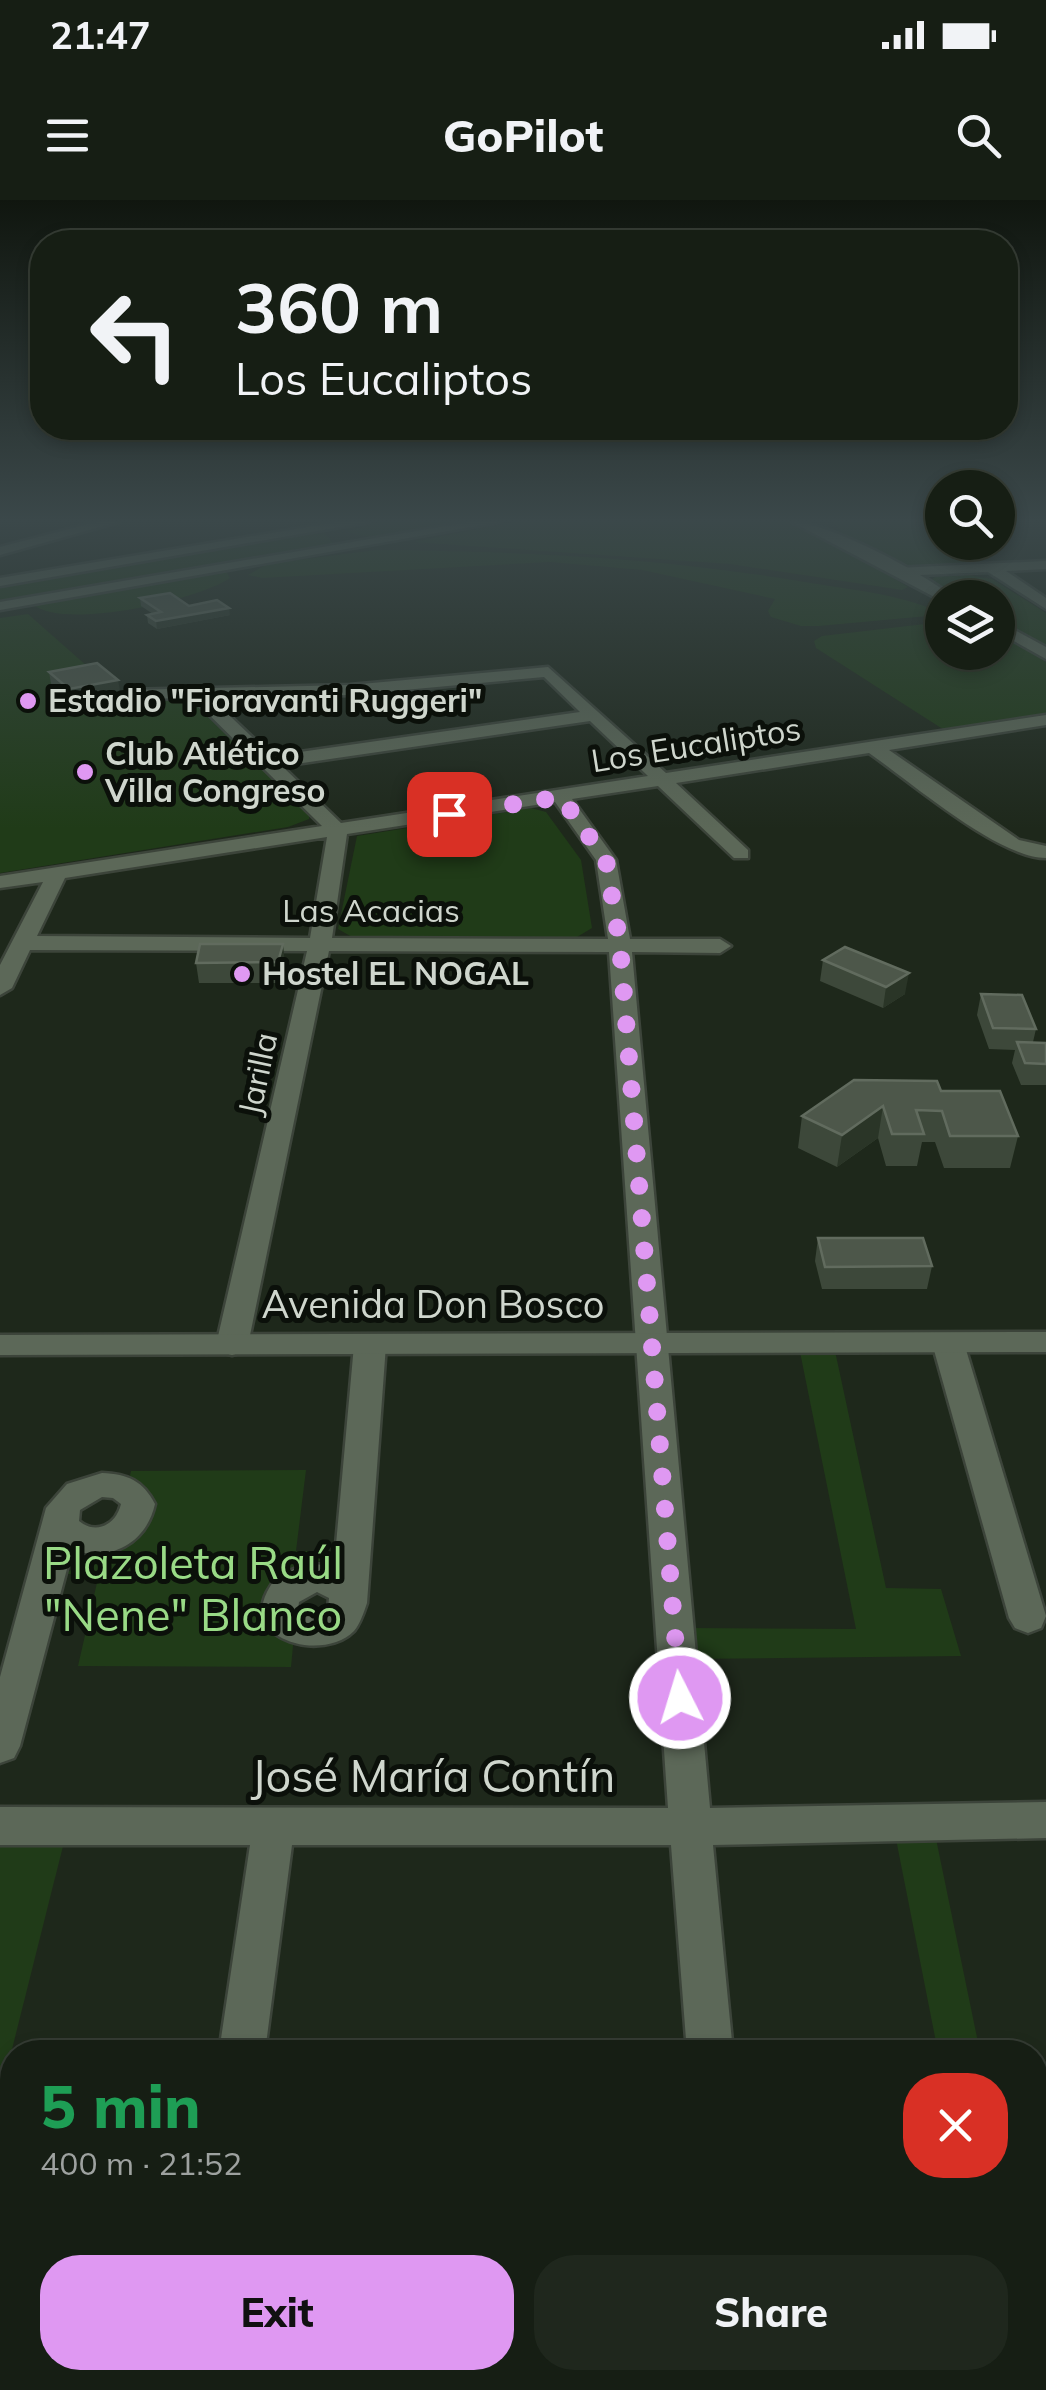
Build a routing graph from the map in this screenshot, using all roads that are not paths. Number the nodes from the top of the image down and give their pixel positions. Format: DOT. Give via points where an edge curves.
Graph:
graph roads {
  1 [pos="1015,636"];
  2 [pos="1046,654"];
  3 [pos="132,694"];
  4 [pos="198,694"];
  5 [pos="593,715"];
  6 [pos="1046,720"];
  7 [pos="872,747"];
  8 [pos="269,762"];
  9 [pos="664,781"];
  10 [pos="561,797"];
  11 [pos="338,831"];
  12 [pos="1038,852"];
  13 [pos="741,854"];
  14 [pos="56,874"];
  15 [pos="0,882"];
  16 [pos="320,942"];
  17 [pos="22,943"];
  18 [pos="620,945"];
  19 [pos="720,946"];
  20 [pos="0,988"];
  21 [pos="1046,1342"];
  22 [pos="948,1343"];
  23 [pos="370,1344"];
  24 [pos="649,1344"];
  25 [pos="0,1345"];
  26 [pos="232,1345"];
  27 [pos="61,1525"];
  28 [pos="349,1603"];
  29 [pos="1028,1618"];
  30 [pos="0,1746"];
  31 [pos="1046,1820"];
  32 [pos="0,1826"];
  33 [pos="274,1826"];
  34 [pos="691,1826"];
  35 [pos="244,2040"];
  36 [pos="709,2040"];
  1 -- 2 [label="street"];
  3 -- 4 [label="street"];
  4 -- 5 [label="street" via="350,690 548,672"];
  4 -- 8 [label="street"];
  5 -- 8 [label="street"];
  5 -- 9 [label="street"];
  6 -- 7 [label="street, Los Eucaliptos"];
  7 -- 9 [label="street, Los Eucaliptos"];
  7 -- 12 [label="street" via="1012,844"];
  8 -- 11 [label="street"];
  9 -- 10 [label="street, Los Eucaliptos"];
  9 -- 13 [label="street"];
  10 -- 11 [label="street, Los Eucaliptos"];
  10 -- 18 [label="street" via="606,860"];
  11 -- 14 [label="street, Los Eucaliptos"];
  11 -- 16 [label="street, Jarilla"];
  14 -- 15 [label="street, Los Eucaliptos"];
  14 -- 17 [label="street"];
  16 -- 17 [label="street, Las Acacias"];
  16 -- 18 [label="street, Las Acacias"];
  16 -- 26 [label="street, Jarilla"];
  17 -- 20 [label="street"];
  18 -- 19 [label="street, Las Acacias"];
  18 -- 24 [label="street"];
  21 -- 22 [label="street, Avenida Don Bosco"];
  22 -- 24 [label="street, Avenida Don Bosco"];
  22 -- 29 [label="street"];
  23 -- 24 [label="street, Avenida Don Bosco"];
  23 -- 26 [label="street, Avenida Don Bosco"];
  23 -- 28 [label="street"];
  24 -- 34 [label="street"];
  25 -- 26 [label="street, Avenida Don Bosco"];
  27 -- 30 [label="street"];
  31 -- 34 [label="street, José María Contín"];
  32 -- 33 [label="street, José María Contín"];
  33 -- 34 [label="street, José María Contín"];
  33 -- 35 [label="street"];
  34 -- 36 [label="street"];
}
